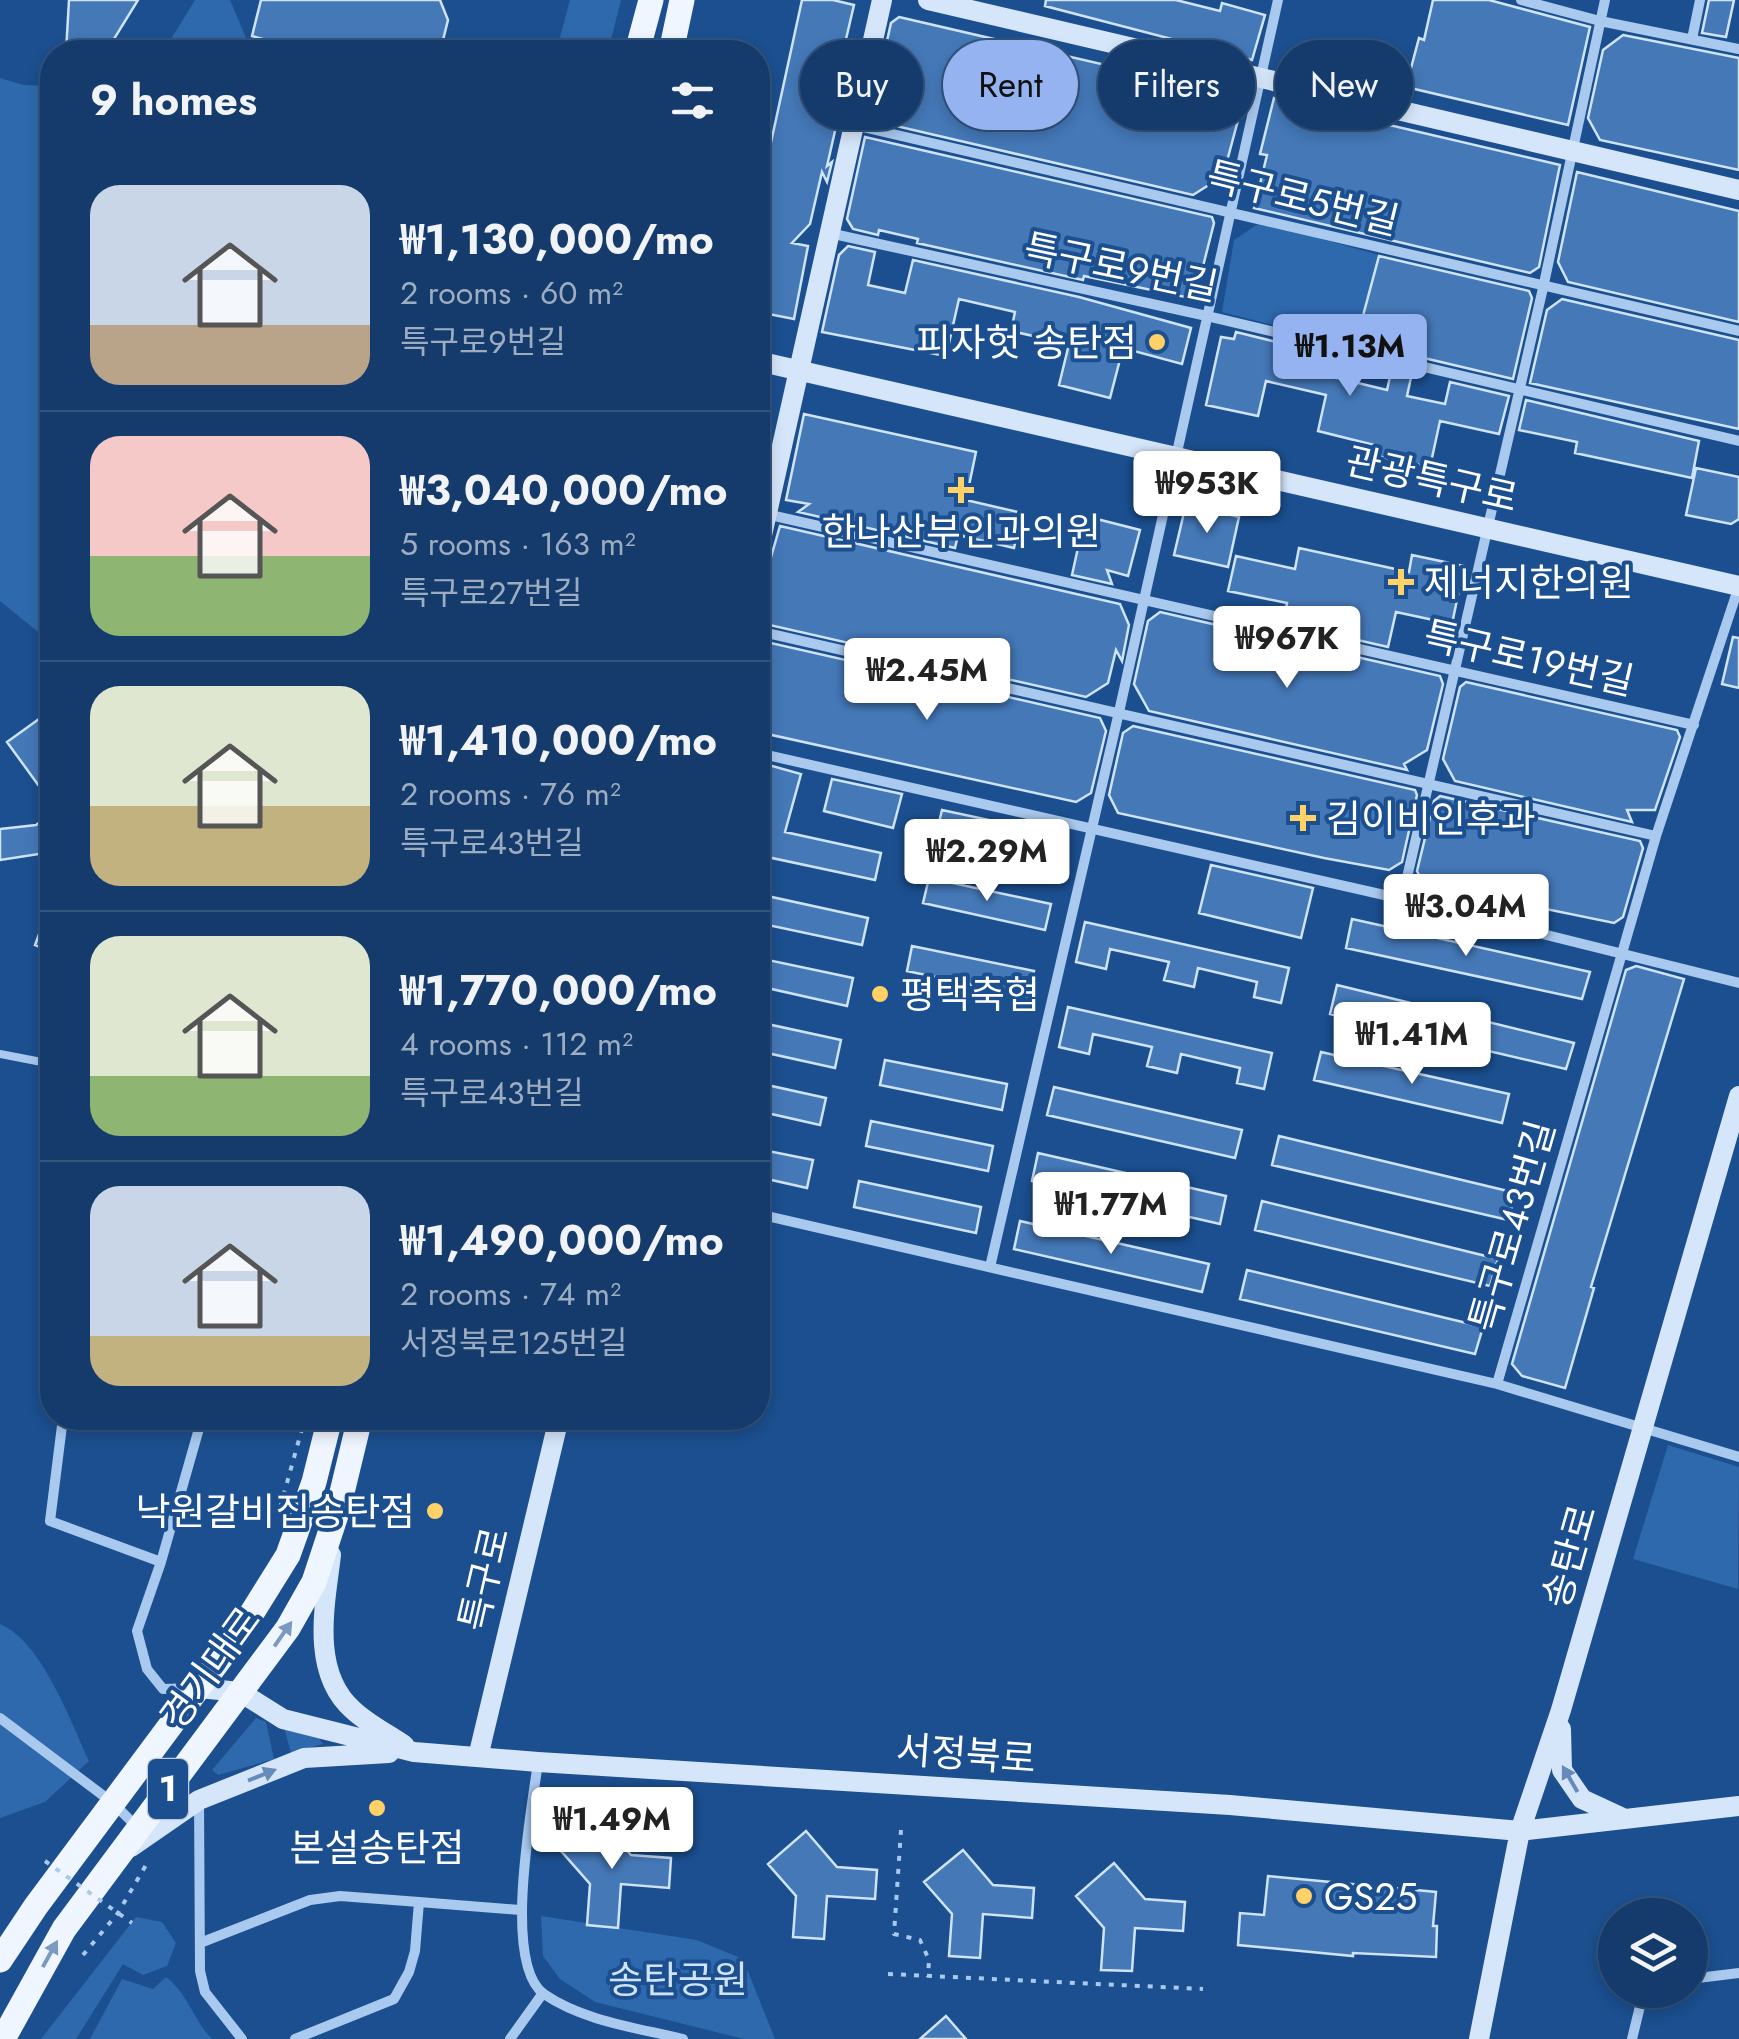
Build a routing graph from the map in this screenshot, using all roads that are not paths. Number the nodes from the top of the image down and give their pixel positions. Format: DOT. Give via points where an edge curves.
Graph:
graph roads {
  1 [pos="650,0"];
  2 [pos="682,0"];
  3 [pos="882,0"];
  4 [pos="928,0"];
  5 [pos="1278,0"];
  6 [pos="1521,0"];
  7 [pos="1605,0"];
  8 [pos="1700,0"];
  9 [pos="1600,21"];
  10 [pos="640,40"];
  11 [pos="674,40"];
  12 [pos="872,40"];
  13 [pos="1692,40"];
  14 [pos="1739,49"];
  15 [pos="1263,78"];
  16 [pos="851,130"];
  17 [pos="874,130"];
  18 [pos="1574,151"];
  19 [pos="1739,190"];
  20 [pos="1231,211"];
  21 [pos="828,233"];
  22 [pos="1543,288"];
  23 [pos="1207,316"];
  24 [pos="1739,331"];
  25 [pos="770,364"];
  26 [pos="798,371"];
  27 [pos="1518,390"];
  28 [pos="1739,441"];
  29 [pos="1175,454"];
  30 [pos="770,496"];
  31 [pos="770,515"];
  32 [pos="1488,528"];
  33 [pos="1739,586"];
  34 [pos="1143,602"];
  35 [pos="770,633"];
  36 [pos="1455,672"];
  37 [pos="1119,712"];
  38 [pos="1694,726"];
  39 [pos="770,756"];
  40 [pos="1427,784"];
  41 [pos="1090,830"];
  42 [pos="1656,836"];
  43 [pos="1402,899"];
  44 [pos="1623,951"];
  45 [pos="1739,982"];
  46 [pos="0,1054"];
  47 [pos="40,1062"];
  48 [pos="1739,1096"];
  49 [pos="770,1217"];
  50 [pos="990,1267"];
  51 [pos="1498,1384"];
  52 [pos="1644,1427"];
  53 [pos="62,1430"];
  54 [pos="199,1430"];
  55 [pos="327,1430"];
  56 [pos="357,1430"];
  57 [pos="556,1430"];
  58 [pos="1739,1458"];
  59 [pos="328,1539"];
  60 [pos="161,1562"];
  61 [pos="199,1688"];
  62 [pos="240,1692"];
  63 [pos="1561,1710"];
  64 [pos="0,1718"];
  65 [pos="414,1752"];
  66 [pos="478,1757"];
  67 [pos="538,1762"];
  68 [pos="199,1800"];
  69 [pos="113,1804"];
  70 [pos="1739,1806"];
  71 [pos="1625,1819"];
  72 [pos="139,1828"];
  73 [pos="1520,1830"];
  74 [pos="118,1857"];
  75 [pos="419,1902"];
  76 [pos="520,1910"];
  77 [pos="200,1944"];
  78 [pos="0,1960"];
  79 [pos="1739,1973"];
  80 [pos="1708,1976"];
  81 [pos="543,1994"];
  82 [pos="1640,2008"];
  83 [pos="3,2039"];
  84 [pos="242,2039"];
  85 [pos="295,2039"];
  86 [pos="510,2039"];
  87 [pos="682,2039"];
  88 [pos="1479,2039"];
  89 [pos="1632,2039"];
  1 -- 10 [label="main road"];
  2 -- 11 [label="main road"];
  3 -- 12 [label="street"];
  4 -- 15 [label="street"];
  5 -- 15 [label="street"];
  6 -- 9 [label="street"];
  7 -- 9 [label="street"];
  8 -- 13 [label="street"];
  9 -- 13 [label="street"];
  9 -- 18 [label="street"];
  13 -- 14 [label="street"];
  15 -- 18 [label="street"];
  15 -- 20 [label="street"];
  16 -- 21 [label="street"];
  17 -- 20 [label="street, 특구로5번길"];
  18 -- 19 [label="street"];
  18 -- 22 [label="street"];
  20 -- 22 [label="street, 특구로5번길"];
  20 -- 23 [label="street"];
  21 -- 23 [label="street, 특구로9번길"];
  21 -- 26 [label="street"];
  22 -- 24 [label="street, 특구로5번길"];
  22 -- 27 [label="street"];
  23 -- 27 [label="street, 특구로9번길"];
  23 -- 29 [label="street"];
  25 -- 26 [label="street, 관광특구로"];
  26 -- 29 [label="street, 관광특구로"];
  26 -- 30 [label="street"];
  27 -- 28 [label="street, 특구로9번길"];
  27 -- 32 [label="street"];
  29 -- 32 [label="street, 관광특구로"];
  29 -- 34 [label="street"];
  31 -- 34 [label="street, 특구로19번길"];
  32 -- 33 [label="street, 관광특구로"];
  32 -- 36 [label="street"];
  33 -- 38 [label="street, 특구로43번길"];
  34 -- 36 [label="street, 특구로19번길"];
  34 -- 37 [label="street"];
  35 -- 37 [label="street"];
  36 -- 38 [label="street, 특구로19번길"];
  36 -- 40 [label="street"];
  37 -- 40 [label="street"];
  37 -- 41 [label="street"];
  38 -- 42 [label="street, 특구로43번길"];
  39 -- 41 [label="street"];
  40 -- 42 [label="street"];
  40 -- 43 [label="street"];
  41 -- 43 [label="street"];
  41 -- 50 [label="street"];
  42 -- 44 [label="street, 특구로43번길"];
  43 -- 44 [label="street"];
  44 -- 45 [label="street"];
  44 -- 51 [label="street, 특구로43번길"];
  46 -- 47 [label="lane"];
  48 -- 52 [label="street, 송탄로"];
  49 -- 50 [label="street, 특구로43번길"];
  50 -- 51 [label="street, 특구로43번길"];
  51 -- 52 [label="street"];
  52 -- 58 [label="street"];
  52 -- 63 [label="street, 송탄로"];
  53 -- 60 [label="street" via="50,1522"];
  54 -- 60 [label="street"];
  55 -- 61 [label="main road, 경기대로 / 1" via="288,1555"];
  56 -- 59 [label="main road, 경기대로 / 1"];
  57 -- 66 [label="street, 특구로"];
  62 -- 59 [label="main road, 경기대로 / 1, one-way" via="288,1628"];
  59 -- 65 [label="street" via="326,1671 351,1709"];
  60 -- 61 [label="street" via="138,1631 147,1669 163,1689"];
  61 -- 62 [label="street, 서정북로"];
  61 -- 69 [label="main road, 경기대로 / 1"];
  62 -- 65 [label="street, 서정북로" via="283,1719"];
  62 -- 72 [label="main road, 경기대로 / 1"];
  71 -- 63 [label="street, one-way" via="1582,1798 1562,1770"];
  63 -- 73 [label="street, 송탄로"];
  64 -- 69 [label="street"];
  65 -- 66 [label="street, 서정북로"];
  68 -- 65 [label="street, one-way" via="304,1758"];
  66 -- 67 [label="street, 서정북로"];
  67 -- 73 [label="street, 서정북로"];
  67 -- 76 [label="street"];
  68 -- 74 [label="street"];
  68 -- 77 [label="street"];
  69 -- 72 [label="street"];
  69 -- 78 [label="main road, 경기대로 / 1"];
  70 -- 71 [label="street, 서정북로"];
  71 -- 73 [label="street, 서정북로"];
  72 -- 74 [label="main road, 경기대로 / 1"];
  73 -- 88 [label="street, 송탄로"];
  83 -- 74 [label="main road, 경기대로 / 1, one-way" via="64,1929"];
  75 -- 76 [label="street"];
  75 -- 77 [label="street" via="310,1900"];
  75 -- 85 [label="street" via="410,1972 394,1999"];
  76 -- 81 [label="street" via="532,1980"];
  77 -- 84 [label="street" via="204,1992"];
  79 -- 80 [label="street"];
  81 -- 86 [label="street"];
  81 -- 87 [label="street" via="591,2016"];
  82 -- 89 [label="street"];
}
